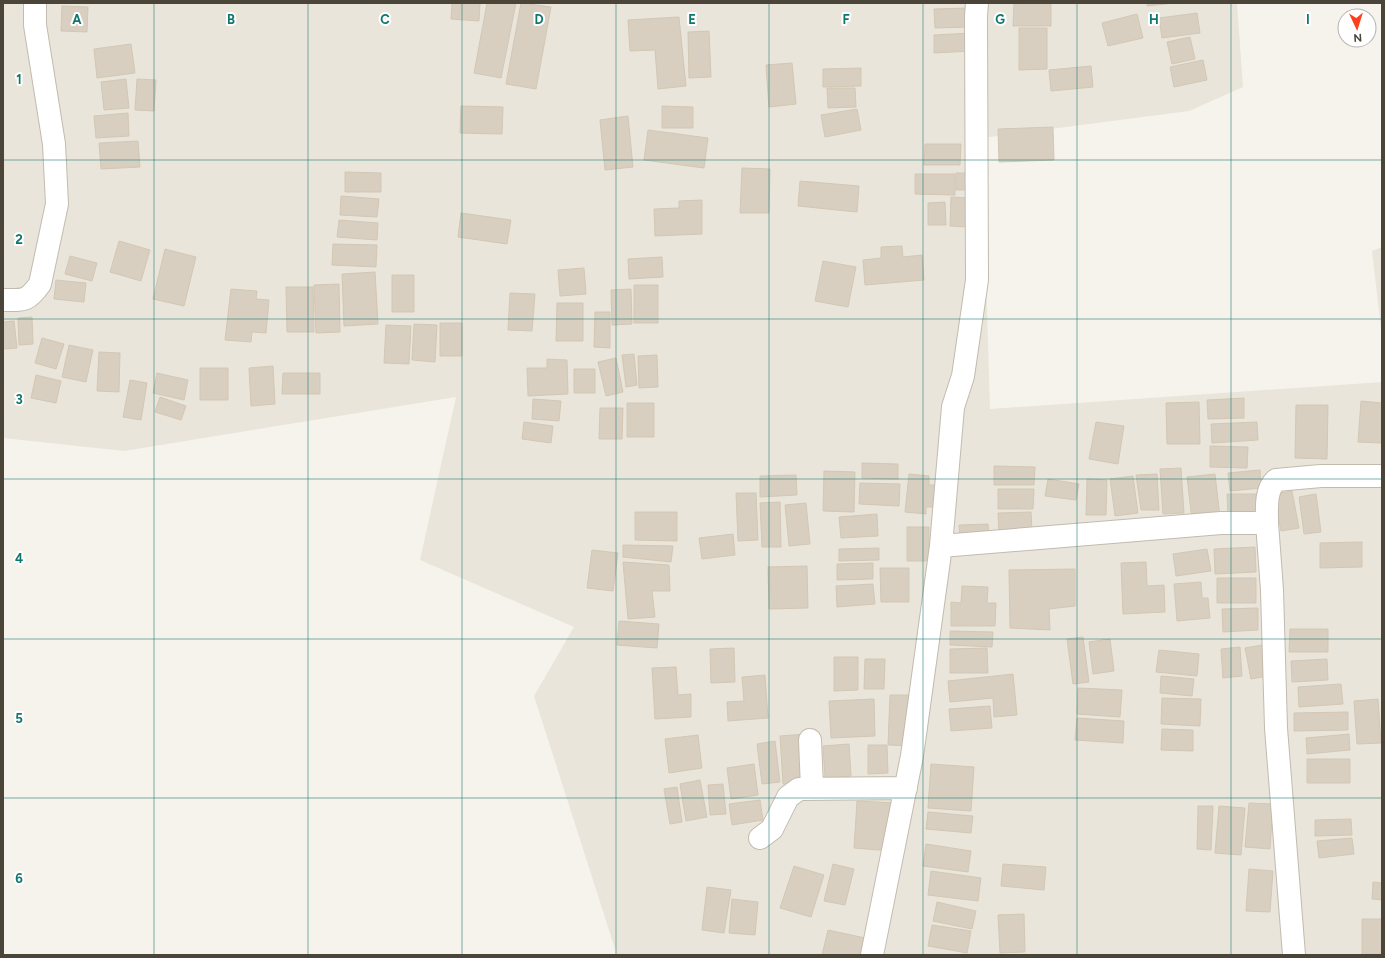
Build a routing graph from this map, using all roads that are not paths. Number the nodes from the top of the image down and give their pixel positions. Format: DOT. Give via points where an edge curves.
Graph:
graph roads {
  1 [pos="35,3"];
  2 [pos="977,3"];
  3 [pos="3,300"];
  4 [pos="1382,476"];
  5 [pos="1267,523"];
  6 [pos="941,546"];
  7 [pos="810,740"];
  8 [pos="812,788"];
  9 [pos="906,788"];
  10 [pos="760,838"];
  11 [pos="872,955"];
  12 [pos="1294,955"];
  1 -- 3 [label="street" via="35,25 54,144 57,204 40,284 32,295 22,300"];
  2 -- 6 [label="street" via="977,280 964,376 953,407"];
  4 -- 5 [label="street" via="1321,476 1276,480 1271,484 1269,493"];
  5 -- 6 [label="street" via="1220,523"];
  5 -- 12 [label="street" via="1272,590 1276,728"];
  6 -- 9 [label="street"];
  7 -- 8 [label="street"];
  8 -- 9 [label="street"];
  8 -- 10 [label="street" via="799,789 788,798 772,829"];
  9 -- 11 [label="street"];
}
